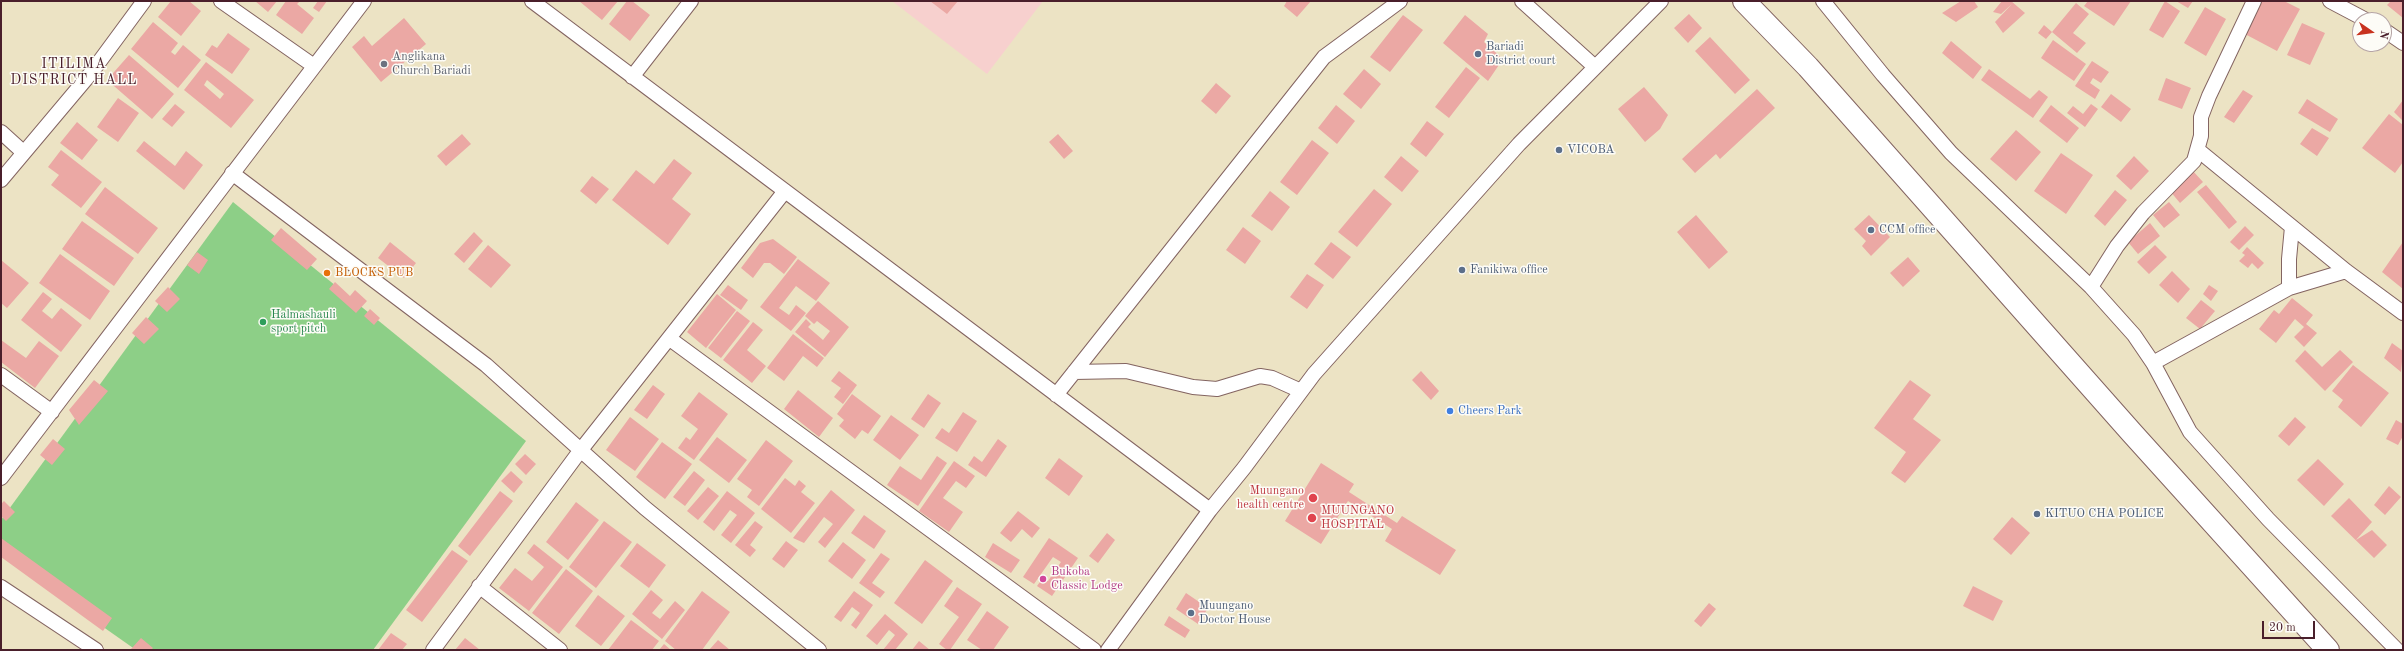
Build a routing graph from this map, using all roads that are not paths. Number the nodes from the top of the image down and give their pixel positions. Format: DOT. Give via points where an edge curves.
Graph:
graph roads {
  1 [pos="144,1"];
  2 [pos="221,1"];
  3 [pos="364,1"];
  4 [pos="532,1"];
  5 [pos="692,1"];
  6 [pos="1400,1"];
  7 [pos="1522,1"];
  8 [pos="1661,1"];
  9 [pos="1744,1"];
  10 [pos="1822,1"];
  11 [pos="2254,1"];
  12 [pos="2330,1"];
  13 [pos="2352,13"];
  14 [pos="2392,35"];
  15 [pos="2403,43"];
  16 [pos="314,66"];
  17 [pos="1595,67"];
  18 [pos="632,77"];
  19 [pos="1,132"];
  20 [pos="2198,150"];
  21 [pos="23,152"];
  22 [pos="232,173"];
  23 [pos="1,180"];
  24 [pos="785,191"];
  25 [pos="2292,227"];
  26 [pos="2346,271"];
  27 [pos="2090,287"];
  28 [pos="2289,288"];
  29 [pos="2403,313"];
  30 [pos="670,339"];
  31 [pos="2153,363"];
  32 [pos="1074,372"];
  33 [pos="1,374"];
  34 [pos="1301,391"];
  35 [pos="1056,395"];
  36 [pos="52,412"];
  37 [pos="580,451"];
  38 [pos="1,478"];
  39 [pos="1210,510"];
  40 [pos="479,586"];
  41 [pos="1,587"];
  42 [pos="96,650"];
  43 [pos="433,650"];
  44 [pos="560,650"];
  45 [pos="819,650"];
  46 [pos="1094,650"];
  47 [pos="1108,650"];
  48 [pos="2328,650"];
  49 [pos="2397,650"];
  1 -- 21 [label="street" via="91,72"];
  2 -- 16 [label="street"];
  3 -- 16 [label="street"];
  4 -- 18 [label="street"];
  5 -- 18 [label="street"];
  6 -- 32 [label="street" via="1324,57"];
  7 -- 17 [label="street"];
  8 -- 17 [label="street"];
  9 -- 48 [label="highway" via="1823,83 2132,433"];
  10 -- 27 [label="street" via="1951,153"];
  11 -- 20 [label="street" via="2201,117"];
  12 -- 13 [label="street"];
  14 -- 15 [label="street"];
  16 -- 22 [label="street"];
  17 -- 34 [label="street" via="1519,144"];
  18 -- 24 [label="street"];
  19 -- 21 [label="street"];
  20 -- 25 [label="street"];
  20 -- 27 [label="street" via="2191,165 2143,213 2121,240"];
  21 -- 23 [label="street"];
  22 -- 36 [label="street"];
  22 -- 37 [label="street" via="486,365"];
  24 -- 30 [label="street"];
  24 -- 35 [label="street"];
  25 -- 26 [label="street"];
  25 -- 28 [label="street"];
  26 -- 28 [label="street"];
  26 -- 29 [label="street"];
  27 -- 31 [label="street" via="2134,335"];
  28 -- 31 [label="street"];
  30 -- 37 [label="street"];
  30 -- 46 [label="street"];
  31 -- 49 [label="street" via="2190,432 2268,519"];
  32 -- 34 [label="street" via="1126,371 1193,387 1217,389 1260,376 1272,378"];
  32 -- 35 [label="street"];
  33 -- 36 [label="street"];
  34 -- 39 [label="street"];
  35 -- 39 [label="street"];
  36 -- 38 [label="street"];
  37 -- 40 [label="street"];
  37 -- 45 [label="street" via="692,548"];
  39 -- 47 [label="street"];
  40 -- 43 [label="street"];
  40 -- 44 [label="street"];
  41 -- 42 [label="street"];
}
